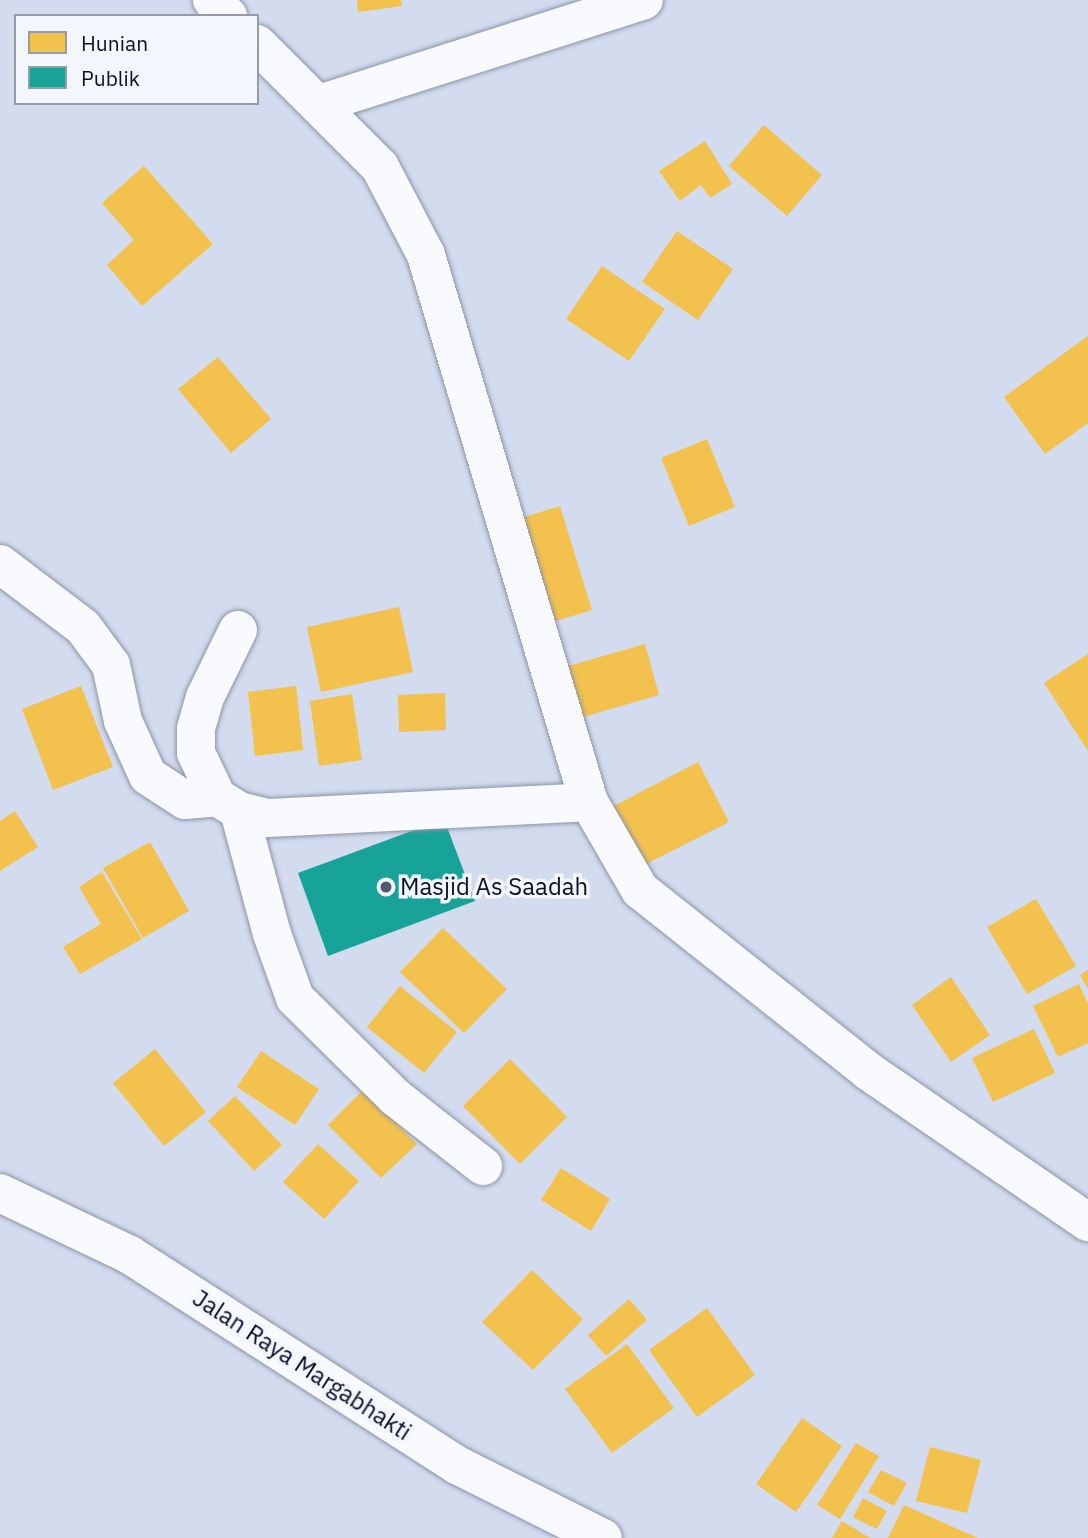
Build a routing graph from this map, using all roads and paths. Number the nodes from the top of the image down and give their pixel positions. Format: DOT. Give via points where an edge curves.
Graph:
graph roads {
  1 [pos="212,0"];
  2 [pos="644,0"];
  3 [pos="226,14"];
  4 [pos="259,46"];
  5 [pos="319,104"];
  6 [pos="0,564"];
  7 [pos="238,630"];
  8 [pos="589,802"];
  9 [pos="228,804"];
  10 [pos="484,1166"];
  11 [pos="0,1193"];
  12 [pos="1088,1222"];
  13 [pos="603,1538"];
  1 -- 3 [label="street"];
  2 -- 5 [label="street"];
  4 -- 5 [label="street"];
  5 -- 8 [label="street" via="380,167 426,256"];
  6 -- 9 [label="street" via="83,627 111,665 123,721 148,776 185,800"];
  7 -- 9 [label="street" via="205,697 196,729 196,753"];
  8 -- 9 [label="street" via="267,818"];
  8 -- 12 [label="street" via="640,890 868,1071"];
  9 -- 10 [label="street" via="295,998 395,1097"];
  11 -- 13 [label="street, Jalan Raya Margabhakti" via="131,1255 457,1465"];
}
